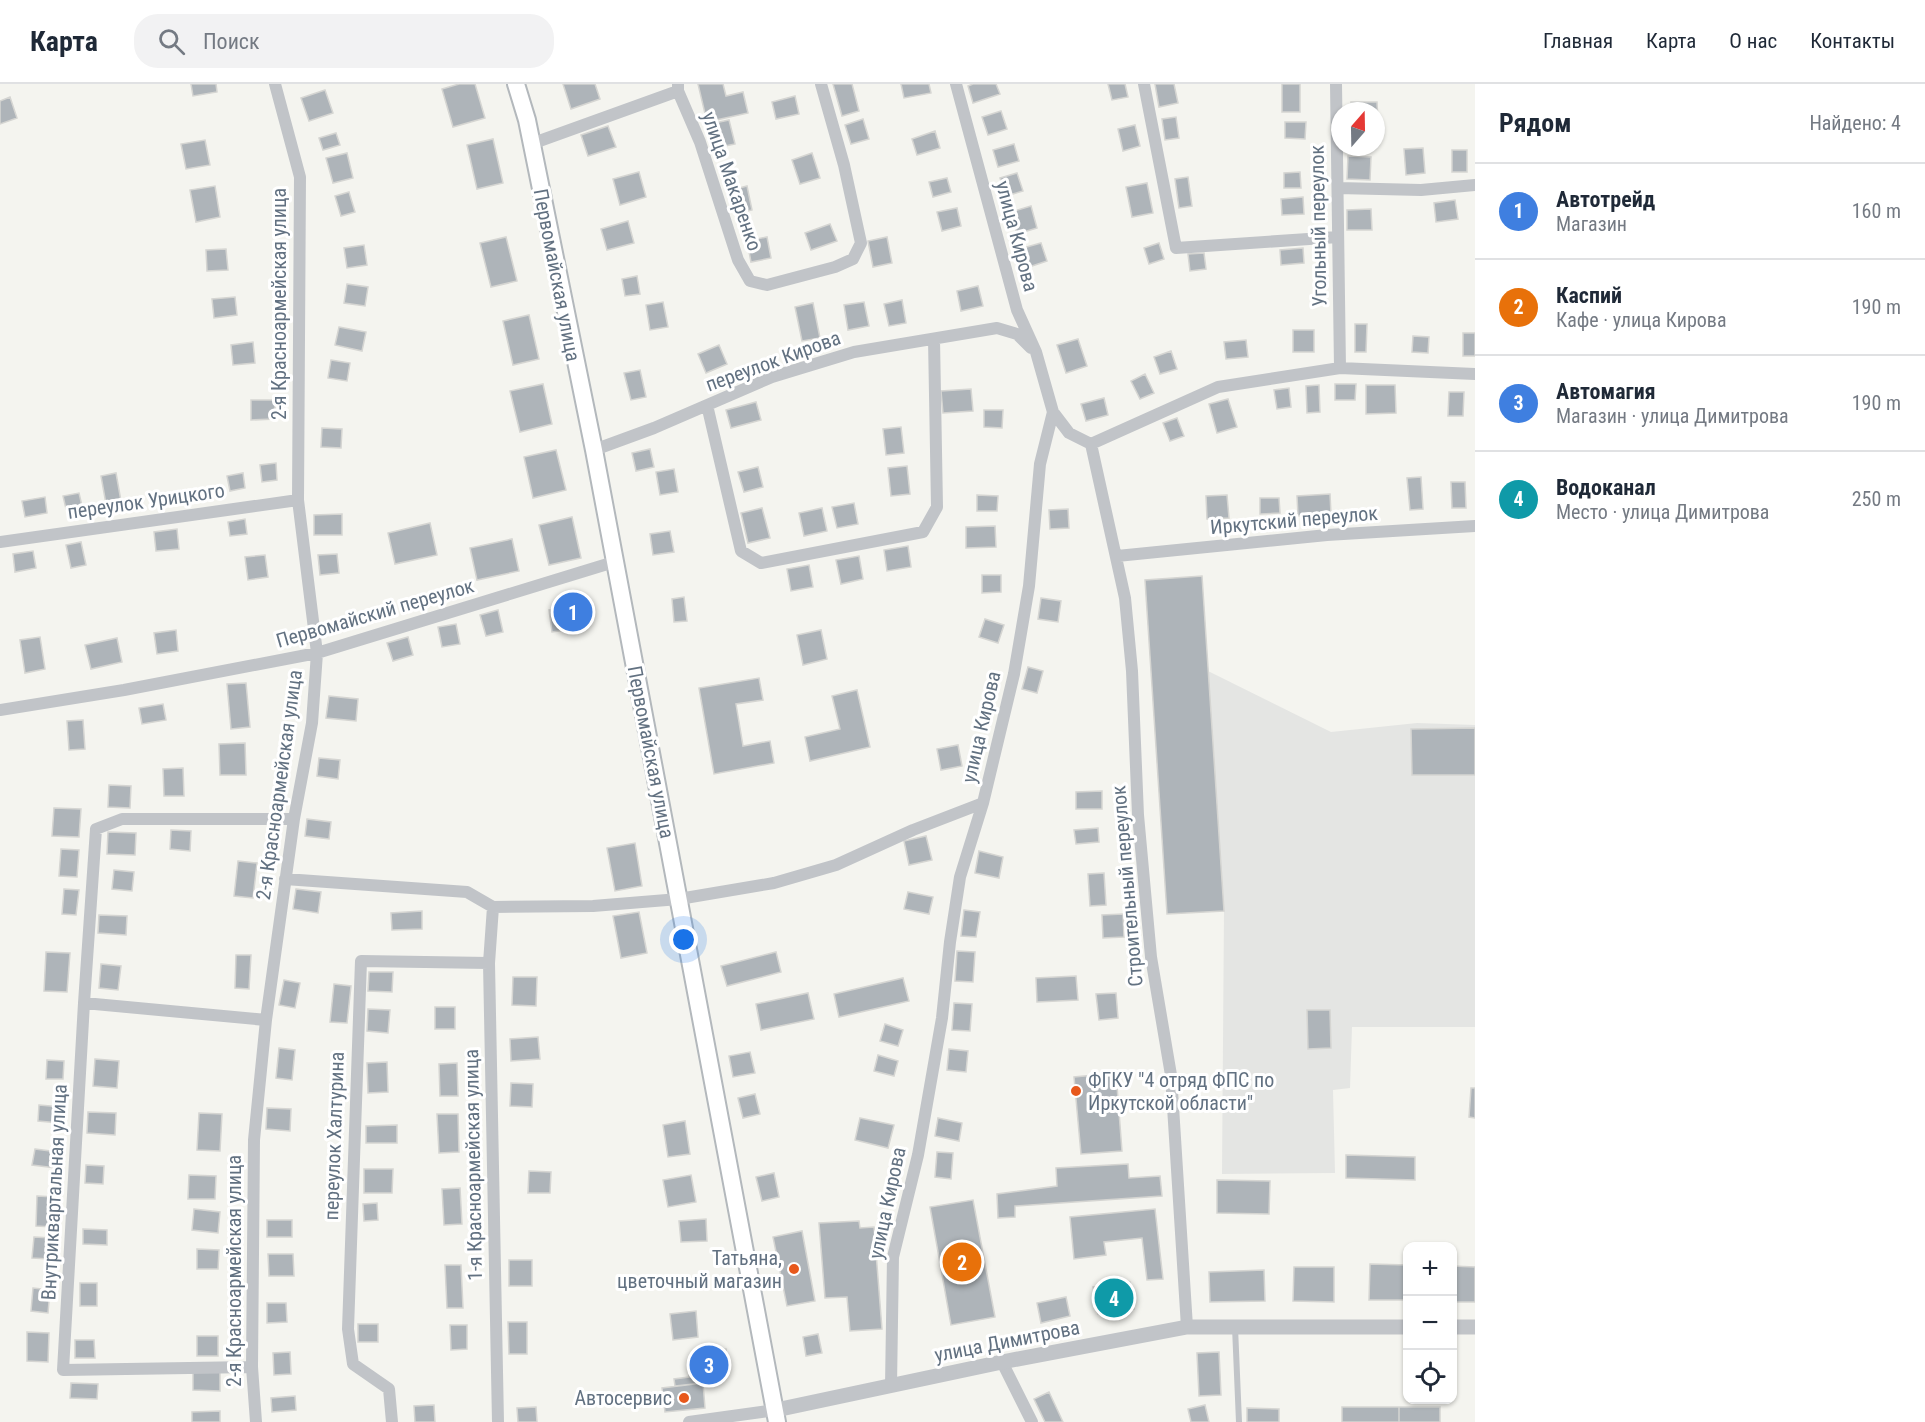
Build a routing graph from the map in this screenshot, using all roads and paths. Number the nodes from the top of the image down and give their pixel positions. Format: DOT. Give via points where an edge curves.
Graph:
graph roads {
  1 [pos="275,84"];
  2 [pos="516,84"];
  3 [pos="821,84"];
  4 [pos="956,84"];
  5 [pos="1144,84"];
  6 [pos="1336,84"];
  7 [pos="678,88"];
  8 [pos="531,144"];
  9 [pos="1475,185"];
  10 [pos="1338,188"];
  11 [pos="1338,237"];
  12 [pos="934,339"];
  13 [pos="1036,351"];
  14 [pos="1340,368"];
  15 [pos="1475,374"];
  16 [pos="707,405"];
  17 [pos="1053,412"];
  18 [pos="1091,444"];
  19 [pos="594,450"];
  20 [pos="298,500"];
  21 [pos="1475,526"];
  22 [pos="0,542"];
  23 [pos="1116,556"];
  24 [pos="614,562"];
  25 [pos="317,653"];
  26 [pos="0,710"];
  27 [pos="983,803"];
  28 [pos="294,819"];
  29 [pos="285,879"];
  30 [pos="679,899"];
  31 [pos="493,907"];
  32 [pos="489,963"];
  33 [pos="84,1003"];
  34 [pos="266,1020"];
  35 [pos="1235,1326"];
  36 [pos="1187,1327"];
  37 [pos="1403,1327"];
  38 [pos="1457,1327"];
  39 [pos="1475,1327"];
  40 [pos="1002,1362"];
  41 [pos="252,1367"];
  42 [pos="891,1386"];
  43 [pos="776,1416"];
  44 [pos="256,1422"];
  45 [pos="392,1422"];
  46 [pos="498,1422"];
  47 [pos="689,1422"];
  48 [pos="1032,1422"];
  49 [pos="1239,1422"];
  1 -- 20 [label="street, 2-я Красноармейская улица" via="300,177"];
  2 -- 8 [label="main road, Первомайская улица"];
  3 -- 7 [label="street, улица Макаренко" via="861,243 853,259 767,285 750,281 738,260"];
  4 -- 13 [label="street, улица Кирова" via="1017,310"];
  5 -- 11 [label="street" via="1176,248"];
  6 -- 10 [label="street, Угольный переулок"];
  7 -- 8 [label="street, улица Макаренко"];
  8 -- 19 [label="main road, Первомайская улица"];
  9 -- 10 [label="street" via="1421,190"];
  10 -- 11 [label="street, Угольный переулок"];
  11 -- 14 [label="street, Угольный переулок"];
  12 -- 13 [label="street, переулок Кирова" via="997,328 1017,334"];
  12 -- 16 [label="street, переулок Кирова" via="854,352 772,377"];
  12 -- 16 [label="street" via="937,507 922,532 761,563 741,551"];
  13 -- 17 [label="street, улица Кирова"];
  14 -- 15 [label="street"];
  14 -- 18 [label="street" via="1218,387"];
  16 -- 19 [label="street, переулок Кирова"];
  17 -- 18 [label="street" via="1069,433"];
  17 -- 27 [label="street, улица Кирова" via="1040,464 1029,586 1014,674"];
  18 -- 23 [label="street, Строительный переулок"];
  19 -- 24 [label="main road, Первомайская улица"];
  20 -- 22 [label="street, переулок Урицкого"];
  20 -- 25 [label="street, 2-я Красноармейская улица"];
  21 -- 23 [label="street, Иркутский переулок" via="1327,535"];
  23 -- 36 [label="street, Строительный переулок" via="1125,598 1132,671 1138,815 1151,957 1171,1075"];
  24 -- 25 [label="street, Первомайский переулок"];
  24 -- 30 [label="main road, Первомайская улица"];
  25 -- 26 [label="street, Первомайский переулок"];
  25 -- 28 [label="street, 2-я Красноармейская улица" via="312,723"];
  27 -- 30 [label="street" via="836,865 774,883"];
  27 -- 42 [label="street, улица Кирова" via="960,877 942,1017 918,1155 893,1257"];
  28 -- 29 [label="street, 2-я Красноармейская улица"];
  28 -- 33 [label="street, Внутриквартальная улица" via="122,819 96,830"];
  29 -- 31 [label="street" via="467,892"];
  29 -- 34 [label="street, 2-я Красноармейская улица"];
  30 -- 31 [label="street" via="593,906"];
  30 -- 43 [label="main road, Первомайская улица"];
  31 -- 32 [label="street, 1-я Красноармейская улица"];
  32 -- 45 [label="street, переулок Халтурина" via="361,961 348,1329 353,1364 388,1389"];
  32 -- 46 [label="street, 1-я Красноармейская улица"];
  33 -- 34 [label="street"];
  33 -- 41 [label="street, Внутриквартальная улица" via="63,1370"];
  34 -- 41 [label="street, 2-я Красноармейская улица" via="254,1140"];
  35 -- 36 [label="street, улица Димитрова"];
  35 -- 37 [label="street, улица Димитрова"];
  35 -- 49 [label="lane"];
  36 -- 40 [label="street, улица Димитрова"];
  38 -- 39 [label="street"];
  40 -- 42 [label="street, улица Димитрова"];
  40 -- 48 [label="street"];
  41 -- 44 [label="street, 2-я Красноармейская улица"];
  42 -- 43 [label="street, улица Димитрова"];
  43 -- 47 [label="street, улица Димитрова"];
}
